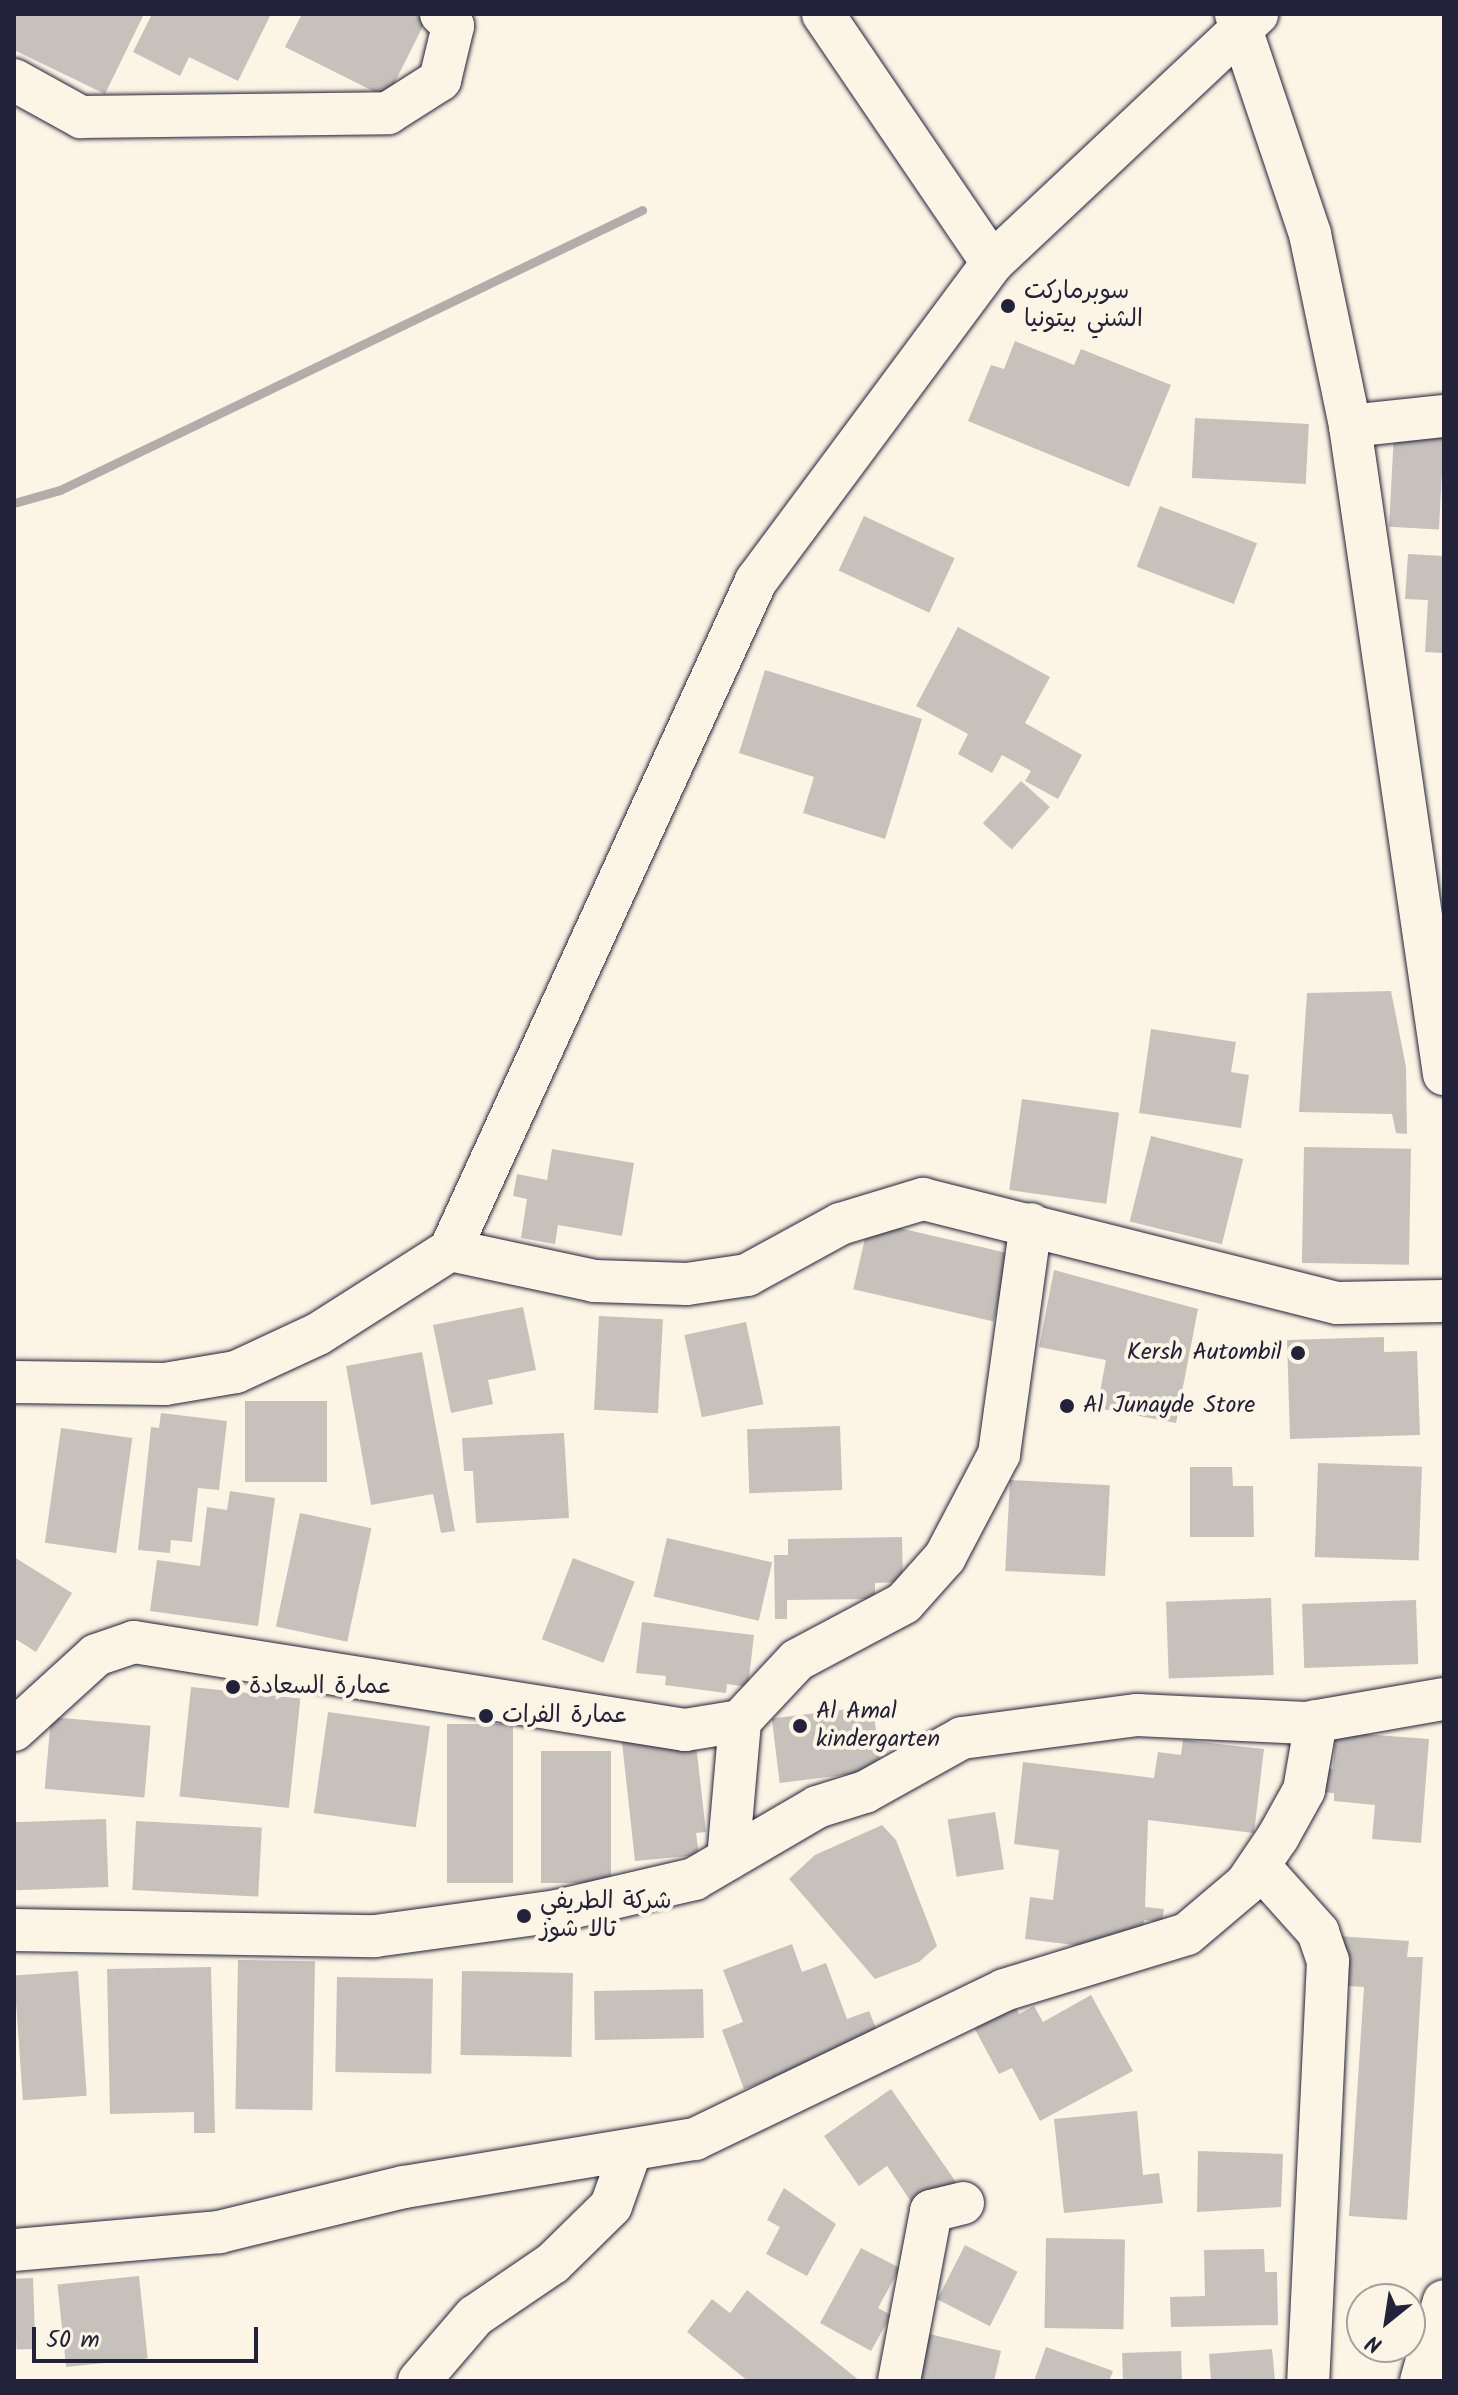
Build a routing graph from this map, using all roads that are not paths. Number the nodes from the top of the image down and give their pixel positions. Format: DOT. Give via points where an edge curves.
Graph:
graph roads {
  1 [pos="441,14"];
  2 [pos="823,14"];
  3 [pos="1245,17"];
  4 [pos="14,80"];
  5 [pos="992,263"];
  6 [pos="1444,416"];
  7 [pos="1350,426"];
  8 [pos="1444,1074"];
  9 [pos="1031,1224"];
  10 [pos="450,1250"];
  11 [pos="1444,1301"];
  12 [pos="14,1382"];
  13 [pos="1444,1699"];
  14 [pos="740,1721"];
  15 [pos="1316,1721"];
  16 [pos="14,1730"];
  17 [pos="728,1859"];
  18 [pos="1259,1866"];
  19 [pos="14,1930"];
  20 [pos="630,2153"];
  21 [pos="963,2203"];
  22 [pos="14,2250"];
  23 [pos="1444,2301"];
  24 [pos="419,2381"];
  25 [pos="899,2381"];
  26 [pos="1308,2381"];
  27 [pos="1421,2381"];
  1 -- 4 [label="street" via="453,26 440,80 388,113 81,117"];
  2 -- 5 [label="street"];
  3 -- 5 [label="street"];
  3 -- 7 [label="street" via="1310,234"];
  5 -- 10 [label="street" via="756,581"];
  6 -- 7 [label="street"];
  7 -- 8 [label="street"];
  9 -- 10 [label="street" via="923,1199 840,1224 747,1275 687,1284 594,1281"];
  9 -- 11 [label="street" via="1337,1303"];
  9 -- 14 [label="street" via="999,1454 945,1557 904,1603 797,1660"];
  10 -- 12 [label="street" via="318,1334 236,1372 165,1384"];
  13 -- 15 [label="street"];
  14 -- 16 [label="street" via="685,1730 134,1642 96,1655"];
  14 -- 17 [label="street"];
  15 -- 17 [label="street" via="1137,1715 962,1738 865,1792 817,1807"];
  15 -- 18 [label="street" via="1304,1790"];
  17 -- 19 [label="street" via="694,1879 557,1911 375,1936"];
  18 -- 20 [label="street" via="1187,1934 1004,1990 762,2111 695,2139"];
  18 -- 26 [label="street" via="1318,1932 1328,1961"];
  20 -- 22 [label="street" via="404,2187 219,2232"];
  20 -- 24 [label="street" via="611,2206 553,2263 475,2316"];
  21 -- 25 [label="street" via="931,2211"];
  23 -- 27 [label="street"];
}
